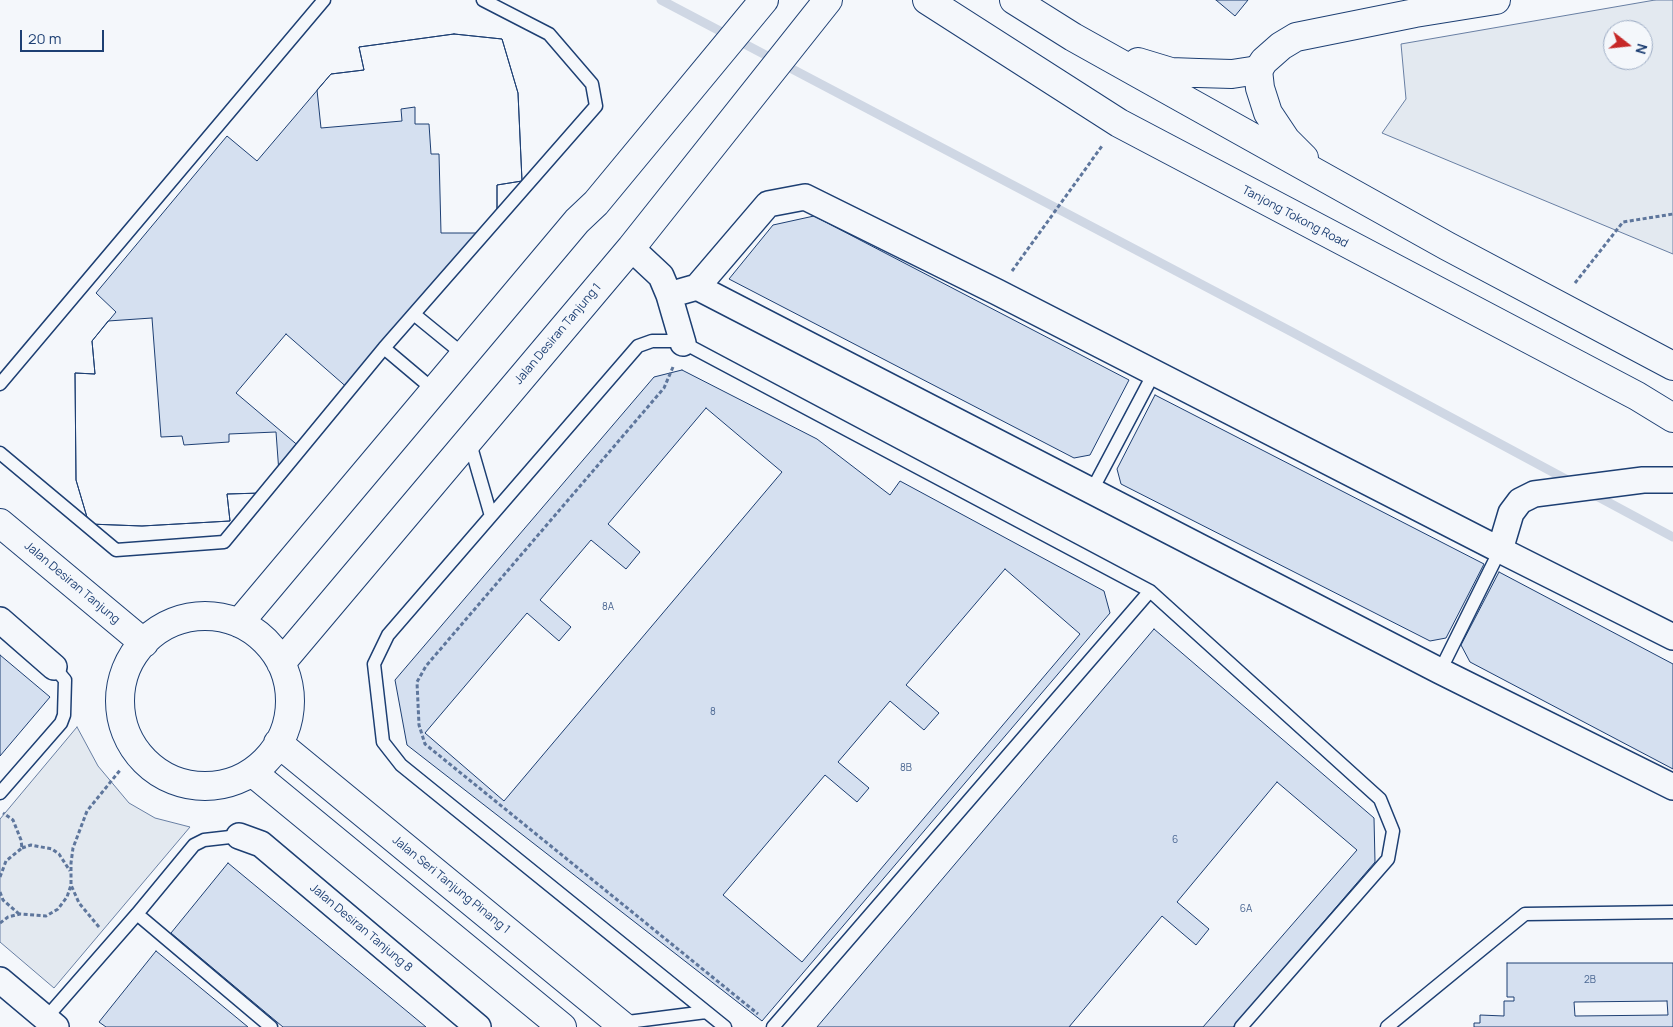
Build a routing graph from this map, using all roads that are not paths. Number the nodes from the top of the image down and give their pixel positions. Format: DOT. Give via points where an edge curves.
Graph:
graph roads {
  1 [pos="324,0"];
  2 [pos="483,0"];
  3 [pos="764,0"];
  4 [pos="828,0"];
  5 [pos="927,0"];
  6 [pos="1014,0"];
  7 [pos="1496,0"];
  8 [pos="1415,6"];
  9 [pos="1073,37"];
  10 [pos="1258,70"];
  11 [pos="1322,176"];
  12 [pos="631,248"];
  13 [pos="698,287"];
  14 [pos="669,295"];
  15 [pos="415,315"];
  16 [pos="683,343"];
  17 [pos="384,348"];
  18 [pos="464,355"];
  19 [pos="1673,366"];
  20 [pos="1154,373"];
  21 [pos="0,384"];
  22 [pos="435,391"];
  23 [pos="1673,418"];
  24 [pos="469,440"];
  25 [pos="0,453"];
  26 [pos="1673,480"];
  27 [pos="1091,492"];
  28 [pos="491,516"];
  29 [pos="0,523"];
  30 [pos="1500,550"];
  31 [pos="1150,591"];
  32 [pos="0,620"];
  33 [pos="239,623"];
  34 [pos="1673,637"];
  35 [pos="144,643"];
  36 [pos="281,663"];
  37 [pos="54,667"];
  38 [pos="1440,671"];
  39 [pos="278,743"];
  40 [pos="252,772"];
  41 [pos="1673,787"];
  42 [pos="0,793"];
  43 [pos="239,836"];
  44 [pos="1673,912"];
  45 [pos="137,914"];
  46 [pos="0,980"];
  47 [pos="706,1012"];
  48 [pos="51,1023"];
  49 [pos="622,1025"];
  50 [pos="271,1027"];
  51 [pos="478,1027"];
  52 [pos="562,1027"];
  53 [pos="726,1027"];
  54 [pos="773,1027"];
  55 [pos="1241,1027"];
  56 [pos="1387,1027"];
  1 -- 21 [label="lane"];
  2 -- 15 [label="lane" via="549,34 592,84 596,106"];
  3 -- 18 [label="street" via="596,203"];
  4 -- 12 [label="street, Jalan Desiran Tanjung 1"];
  5 -- 23 [label="street, Tanjong Tokong Road" via="1119,123"];
  6 -- 9 [label="street"];
  7 -- 8 [label="street"];
  8 -- 10 [label="street" via="1296,37 1281,46"];
  9 -- 10 [label="street" via="1172,72 1232,74"];
  9 -- 11 [label="street"];
  10 -- 11 [label="street" via="1268,113 1286,140"];
  11 -- 19 [label="street"];
  12 -- 14 [label="street" via="661,276"];
  12 -- 24 [label="street, Jalan Desiran Tanjung 1"];
  13 -- 14 [label="street"];
  13 -- 20 [label="street" via="768,204 805,197"];
  13 -- 27 [label="street"];
  14 -- 16 [label="street"];
  15 -- 17 [label="lane"];
  15 -- 18 [label="lane"];
  16 -- 28 [label="lane" via="652,341 638,346"];
  16 -- 31 [label="lane"];
  17 -- 22 [label="lane"];
  17 -- 25 [label="lane" via="224,542 116,550"];
  18 -- 22 [label="street"];
  20 -- 27 [label="lane"];
  20 -- 30 [label="street"];
  22 -- 33 [label="street"];
  24 -- 28 [label="lane"];
  24 -- 36 [label="street, Jalan Desiran Tanjung 1"];
  26 -- 30 [label="street" via="1642,480 1534,494 1520,501 1511,513"];
  27 -- 38 [label="street"];
  28 -- 47 [label="lane" via="388,635 374,664 383,742 401,765"];
  29 -- 35 [label="street, Jalan Desiran Tanjung"];
  30 -- 34 [label="street"];
  30 -- 38 [label="lane"];
  31 -- 54 [label="lane"];
  31 -- 55 [label="lane" via="1380,799 1393,831 1388,858"];
  32 -- 37 [label="street"];
  33 -- 35 [label="street" via="214,616 189,617 165,626"];
  33 -- 36 [label="street" via="270,646"];
  35 -- 40 [label="street" via="130,661 122,684 120,710 126,734 139,755 158,772 180,783 230,783"];
  36 -- 39 [label="street" via="288,682 289,703 286,724"];
  37 -- 42 [label="lane" via="65,680 61,723"];
  38 -- 41 [label="street"];
  39 -- 40 [label="street"];
  39 -- 49 [label="street, Jalan Seri Tanjung Pinang 1"];
  40 -- 52 [label="street"];
  43 -- 45 [label="lane" via="204,840 194,846"];
  43 -- 51 [label="street, Jalan Desiran Tanjung 8" via="261,844"];
  44 -- 56 [label="lane" via="1525,914"];
  45 -- 48 [label="lane"];
  45 -- 50 [label="lane"];
  46 -- 48 [label="street"];
  47 -- 49 [label="lane"];
  47 -- 53 [label="lane"];
}
